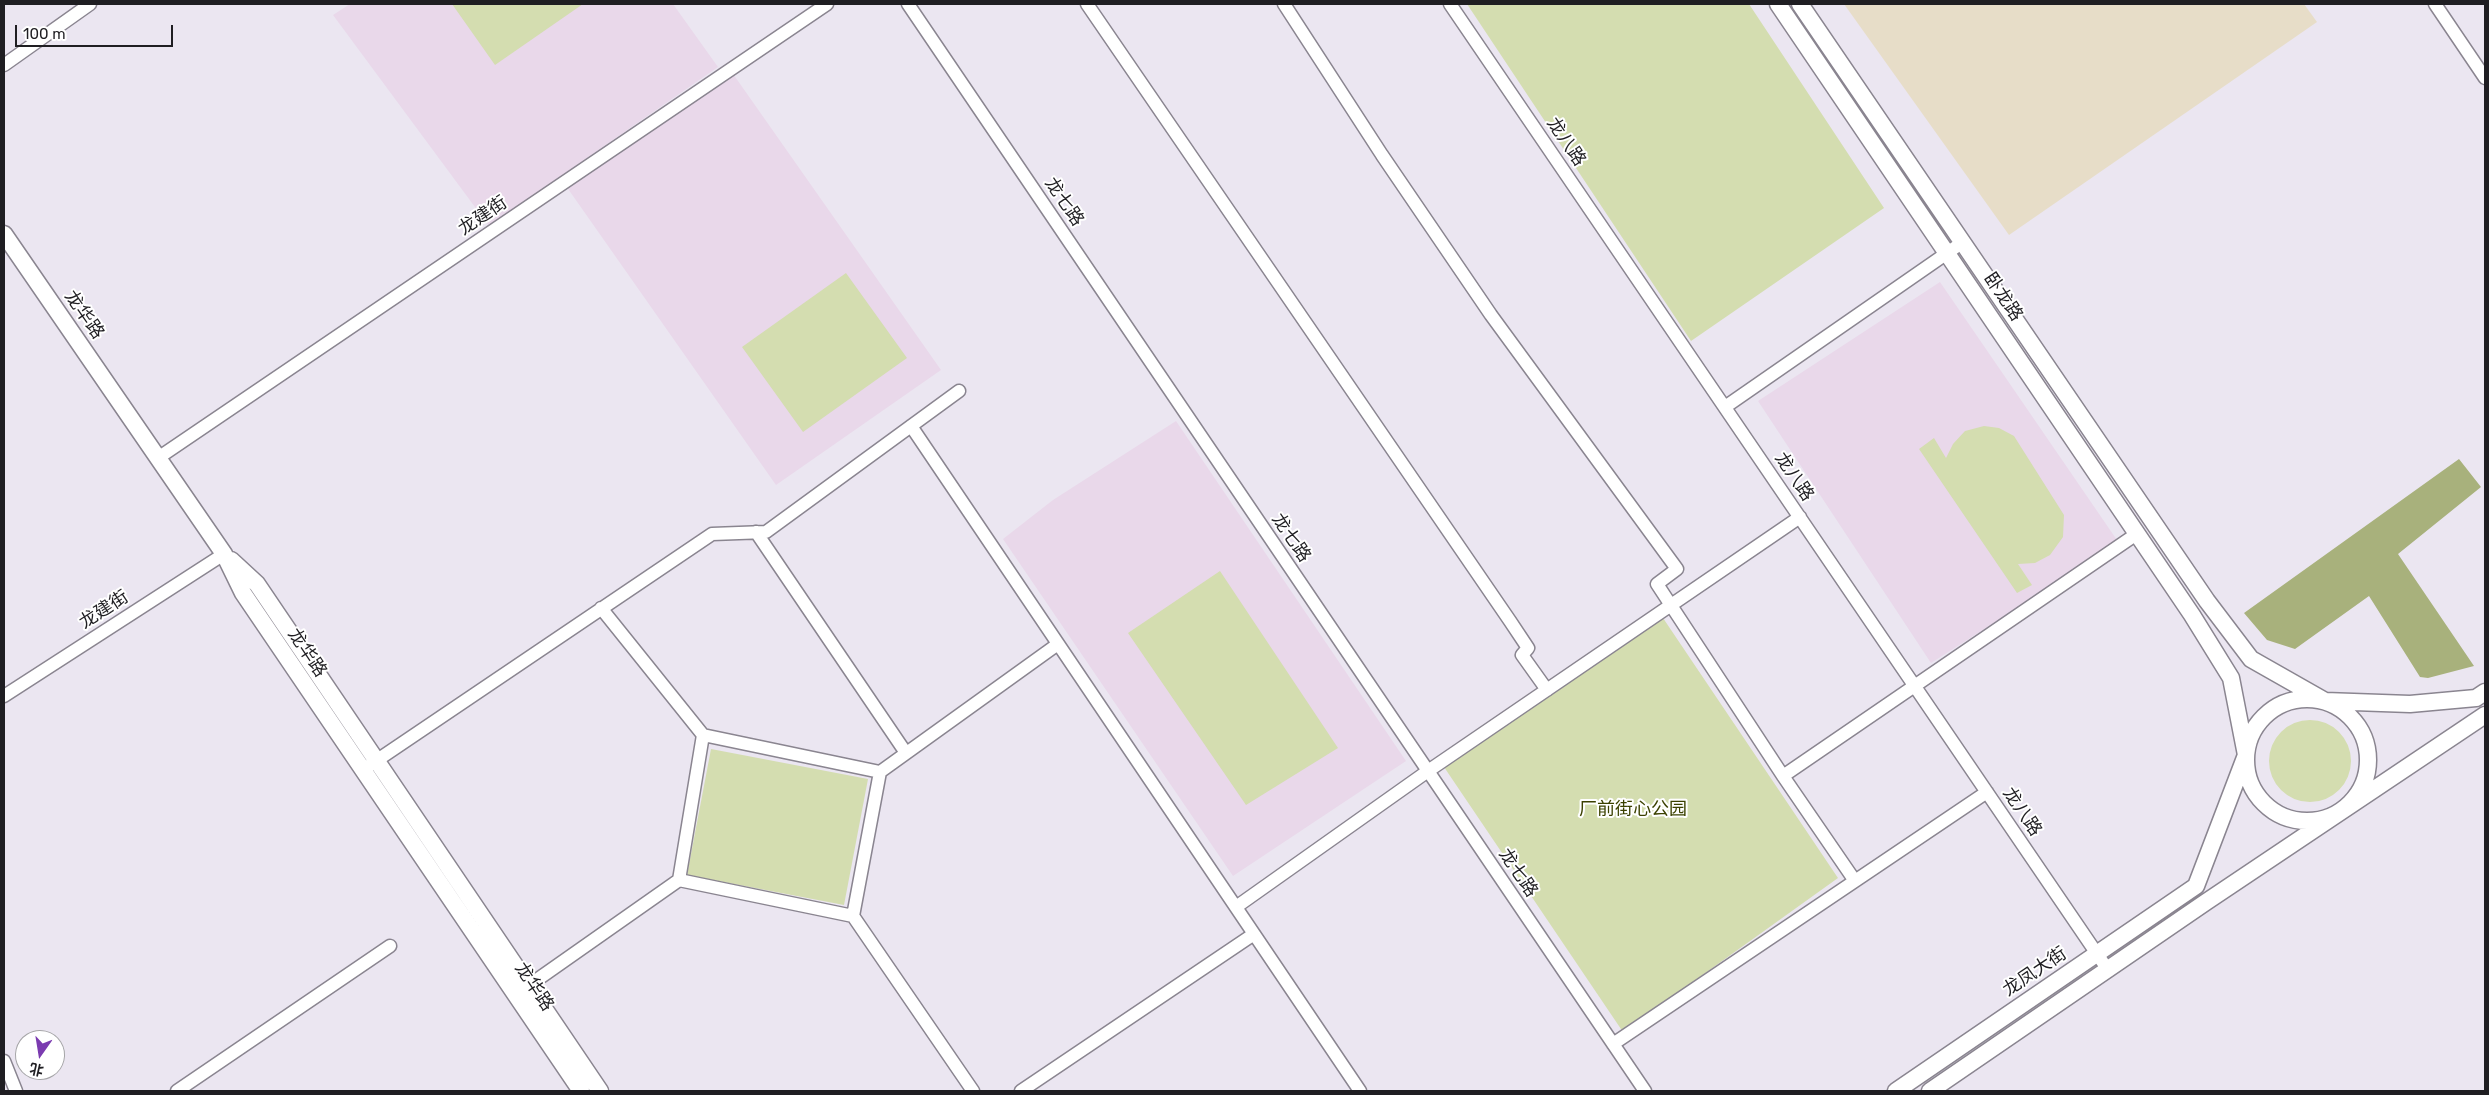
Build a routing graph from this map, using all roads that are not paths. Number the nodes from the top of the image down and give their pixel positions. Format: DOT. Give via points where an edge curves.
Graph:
graph roads {
  1 [pos="90,4"];
  2 [pos="827,4"];
  3 [pos="908,4"];
  4 [pos="1087,4"];
  5 [pos="1284,4"];
  6 [pos="1450,4"];
  7 [pos="1778,4"];
  8 [pos="1800,4"];
  9 [pos="2435,4"];
  10 [pos="4,65"];
  11 [pos="2485,78"];
  12 [pos="4,234"];
  13 [pos="1963,242"];
  14 [pos="1948,252"];
  15 [pos="959,391"];
  16 [pos="1725,407"];
  17 [pos="911,426"];
  18 [pos="158,458"];
  19 [pos="1800,518"];
  20 [pos="756,532"];
  21 [pos="2138,533"];
  22 [pos="224,554"];
  23 [pos="1672,604"];
  24 [pos="602,608"];
  25 [pos="1058,644"];
  26 [pos="1915,686"];
  27 [pos="1547,690"];
  28 [pos="2481,695"];
  29 [pos="4,696"];
  30 [pos="2325,701"];
  31 [pos="2484,716"];
  32 [pos="703,735"];
  33 [pos="906,753"];
  34 [pos="2246,755"];
  35 [pos="376,761"];
  36 [pos="362,771"];
  37 [pos="1428,771"];
  38 [pos="880,772"];
  39 [pos="1783,776"];
  40 [pos="1987,792"];
  41 [pos="2342,811"];
  42 [pos="679,880"];
  43 [pos="1855,881"];
  44 [pos="1236,907"];
  45 [pos="853,916"];
  46 [pos="1254,934"];
  47 [pos="390,946"];
  48 [pos="2097,954"];
  49 [pos="2108,970"];
  50 [pos="522,990"];
  51 [pos="1613,1044"];
  52 [pos="4,1061"];
  53 [pos="16,1091"];
  54 [pos="177,1091"];
  55 [pos="581,1091"];
  56 [pos="600,1091"];
  57 [pos="973,1091"];
  58 [pos="1020,1091"];
  59 [pos="1360,1091"];
  60 [pos="1645,1091"];
  61 [pos="1896,1091"];
  62 [pos="1930,1091"];
  1 -- 10 [label="street"];
  2 -- 18 [label="street, 龙建街"];
  3 -- 37 [label="street, 龙七路"];
  4 -- 27 [label="street" via="1510,621 1528,648 1522,655"];
  5 -- 23 [label="street" via="1491,315 1677,569 1657,584"];
  6 -- 16 [label="street, 龙八路"];
  7 -- 14 [label="main road, 卧龙路"];
  8 -- 13 [label="main road, 卧龙路"];
  9 -- 11 [label="street"];
  12 -- 18 [label="main road, 龙华路"];
  13 -- 14 [label="street"];
  13 -- 30 [label="main road, 卧龙路" via="2207,601 2250,659"];
  14 -- 16 [label="street"];
  14 -- 21 [label="main road, 卧龙路"];
  15 -- 17 [label="street"];
  16 -- 19 [label="street, 龙八路"];
  17 -- 20 [label="street" via="766,532"];
  17 -- 25 [label="street"];
  18 -- 22 [label="main road, 龙华路"];
  19 -- 23 [label="street"];
  19 -- 26 [label="street, 龙八路"];
  20 -- 24 [label="street" via="712,534"];
  20 -- 33 [label="street"];
  21 -- 26 [label="street"];
  21 -- 34 [label="main road, 卧龙路" via="2231,678"];
  22 -- 29 [label="street, 龙建街"];
  22 -- 35 [label="main road" via="257,584"];
  22 -- 36 [label="main road, 龙华路" via="243,593"];
  23 -- 27 [label="street"];
  23 -- 39 [label="street"];
  24 -- 32 [label="street"];
  24 -- 35 [label="street"];
  25 -- 33 [label="street"];
  25 -- 44 [label="street"];
  26 -- 39 [label="street"];
  26 -- 40 [label="street, 龙八路"];
  27 -- 37 [label="street"];
  28 -- 30 [label="main road" via="2410,704"];
  30 -- 34 [label="main road" via="2307,698 2289,701 2272,709 2259,722 2250,738"];
  30 -- 41 [label="main road" via="2354,720 2368,751 2364,785"];
  31 -- 41 [label="main road"];
  32 -- 38 [label="street"];
  32 -- 42 [label="street"];
  33 -- 38 [label="street"];
  34 -- 41 [label="main road" via="2248,775 2255,793 2268,807 2285,817 2304,821 2324,819"];
  34 -- 48 [label="main road, 龙凤大街" via="2196,886"];
  35 -- 36 [label="street"];
  35 -- 50 [label="main road"];
  36 -- 50 [label="main road, 龙华路"];
  37 -- 44 [label="street"];
  37 -- 51 [label="street, 龙七路"];
  38 -- 45 [label="street"];
  39 -- 43 [label="street"];
  40 -- 43 [label="street"];
  40 -- 48 [label="street, 龙八路"];
  41 -- 49 [label="main road"];
  42 -- 45 [label="street"];
  42 -- 50 [label="street"];
  43 -- 51 [label="street"];
  44 -- 46 [label="street"];
  45 -- 57 [label="street"];
  46 -- 58 [label="street"];
  46 -- 59 [label="street"];
  47 -- 54 [label="street"];
  48 -- 49 [label="street, 龙八路"];
  48 -- 61 [label="main road, 龙凤大街"];
  49 -- 62 [label="main road"];
  50 -- 55 [label="main road, 龙华路"];
  50 -- 56 [label="main road"];
  51 -- 60 [label="street, 龙七路"];
  52 -- 53 [label="street"];
}
